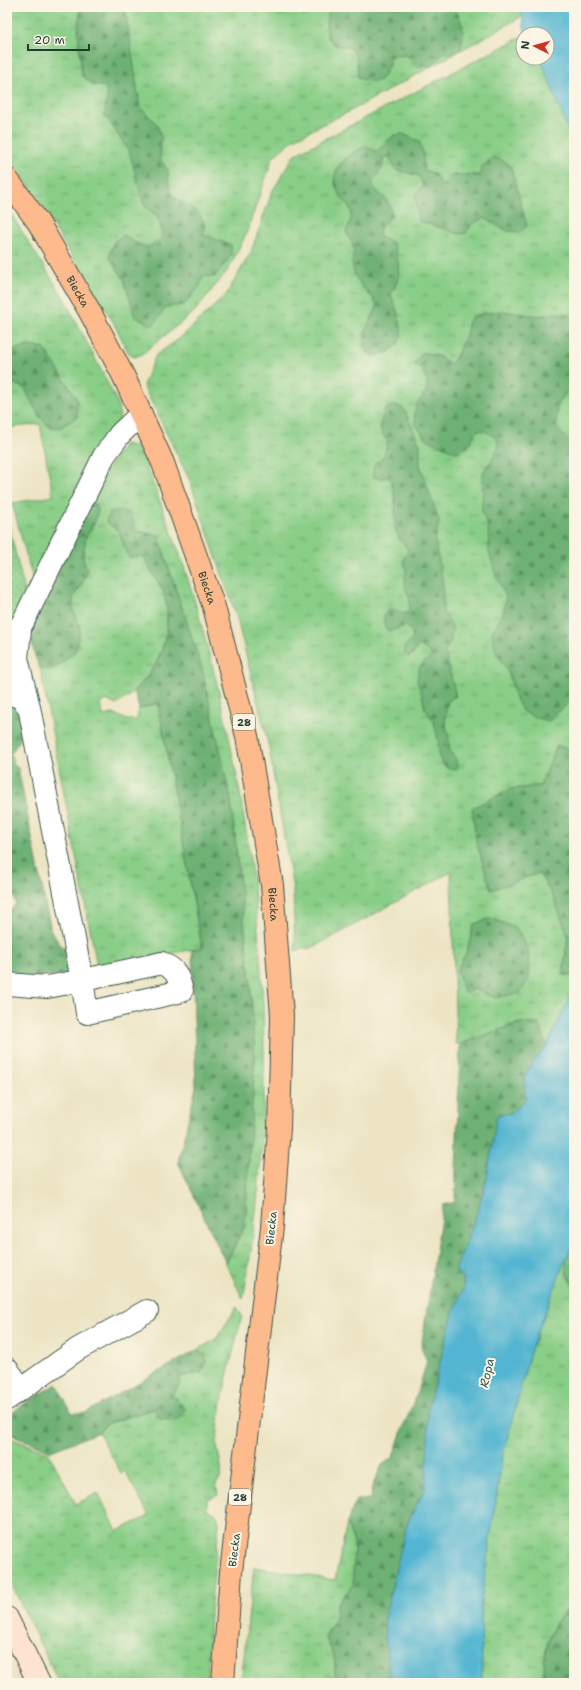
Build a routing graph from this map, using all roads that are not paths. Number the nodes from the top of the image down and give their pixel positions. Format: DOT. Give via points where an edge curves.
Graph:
graph roads {
  1 [pos="7,179"];
  2 [pos="141,414"];
  3 [pos="23,622"];
  4 [pos="7,648"];
  5 [pos="7,692"];
  6 [pos="29,708"];
  7 [pos="7,984"];
  8 [pos="147,1311"];
  9 [pos="7,1369"];
  10 [pos="14,1393"];
  11 [pos="7,1618"];
  12 [pos="39,1683"];
  13 [pos="224,1683"];
  1 -- 2 [label="main road, Biecka / 28" via="38,222 86,305"];
  2 -- 3 [label="street" via="120,434 104,456"];
  2 -- 13 [label="main road, Biecka / 28" via="163,463 214,607 247,736 272,885 282,1016 279,1128 272,1227 231,1572"];
  3 -- 4 [label="street"];
  3 -- 6 [label="street" via="19,633 17,658"];
  5 -- 6 [label="street" via="21,698"];
  6 -- 7 [label="street" via="82,980 47,987"];
  8 -- 10 [label="street" via="78,1349"];
  9 -- 10 [label="street"];
  11 -- 12 [label="street"];
}
